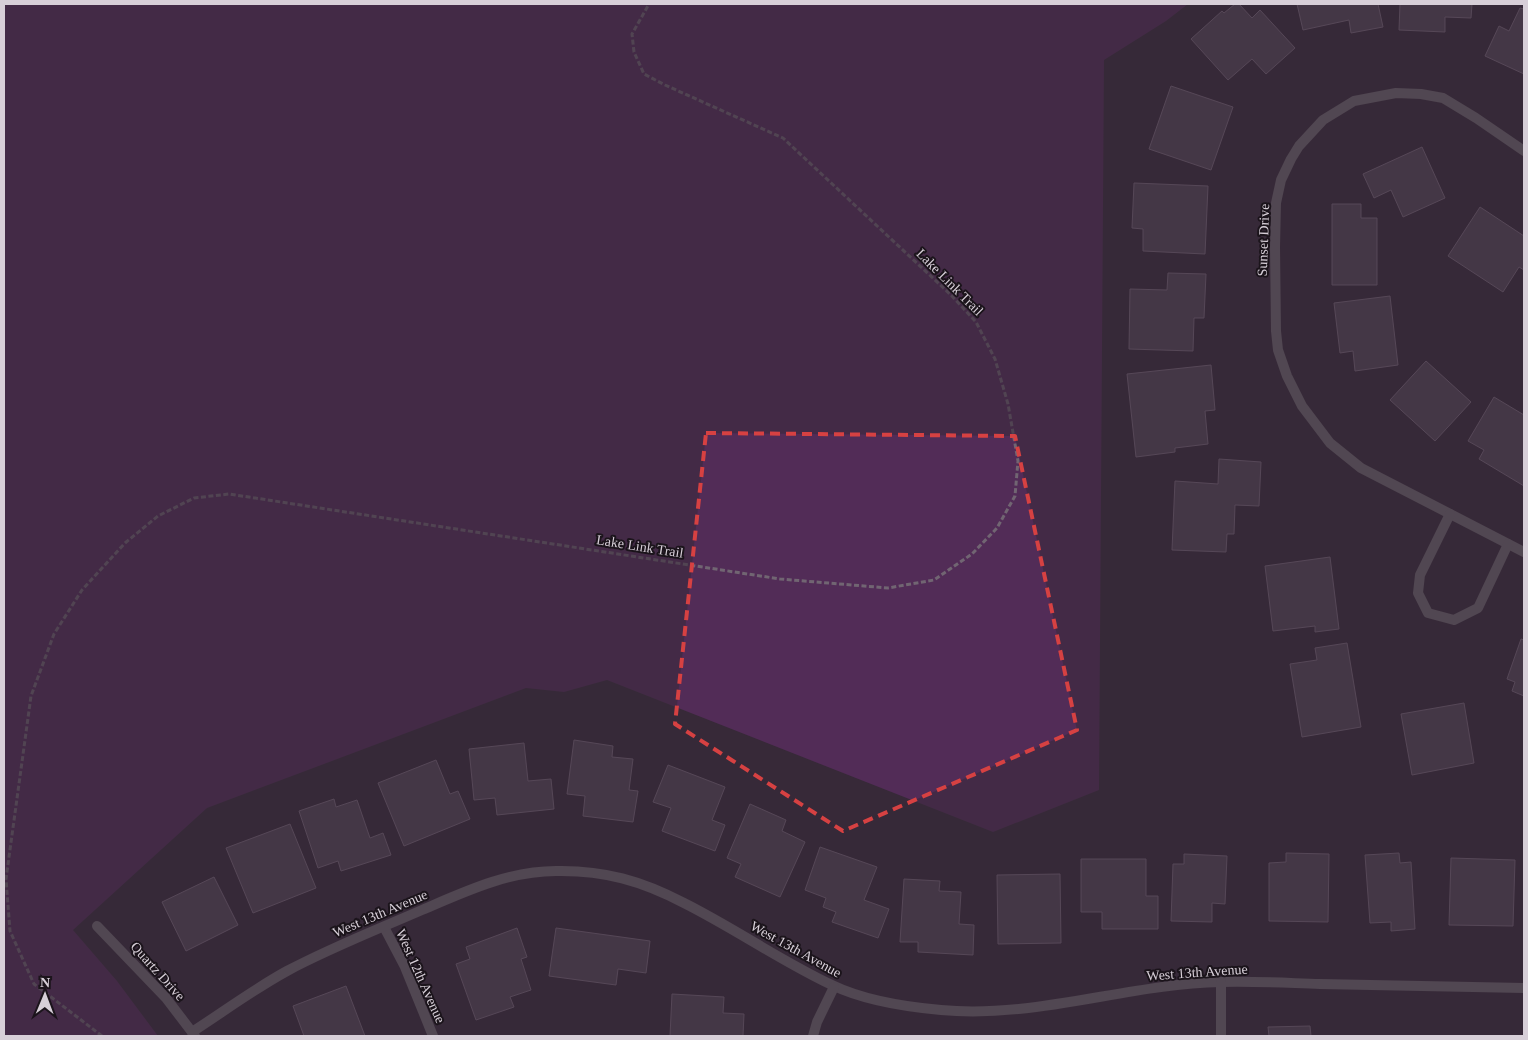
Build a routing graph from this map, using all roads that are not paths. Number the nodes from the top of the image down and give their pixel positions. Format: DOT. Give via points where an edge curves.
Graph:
graph roads {
  1 [pos="1524,151"];
  2 [pos="1450,514"];
  3 [pos="1508,544"];
  4 [pos="1524,552"];
  5 [pos="98,926"];
  6 [pos="384,927"];
  7 [pos="1221,982"];
  8 [pos="834,987"];
  9 [pos="1524,988"];
  10 [pos="193,1034"];
  11 [pos="433,1036"];
  12 [pos="813,1036"];
  13 [pos="1221,1036"];
  1 -- 2 [label="street, Sunset Drive" via="1443,98 1396,93 1354,101 1323,120 1300,146 1281,180 1276,203 1278,350 1302,406 1330,443 1361,468"];
  2 -- 3 [label="street, Sunset Drive"];
  2 -- 3 [label="street" via="1420,575 1418,593 1428,613 1454,620 1478,608"];
  3 -- 4 [label="street, Sunset Drive"];
  5 -- 10 [label="street, Quartz Drive" via="166,998"];
  6 -- 8 [label="street, West 13th Avenue" via="480,886 526,874 554,870 596,872 650,886"];
  6 -- 10 [label="street, West 13th Avenue" via="284,973"];
  6 -- 11 [label="street, West 12th Avenue" via="405,967"];
  7 -- 8 [label="street, West 13th Avenue" via="1154,987 1028,1008 974,1012 903,1005"];
  7 -- 9 [label="street, West 13th Avenue"];
  7 -- 13 [label="street"];
  8 -- 12 [label="street"];
}
